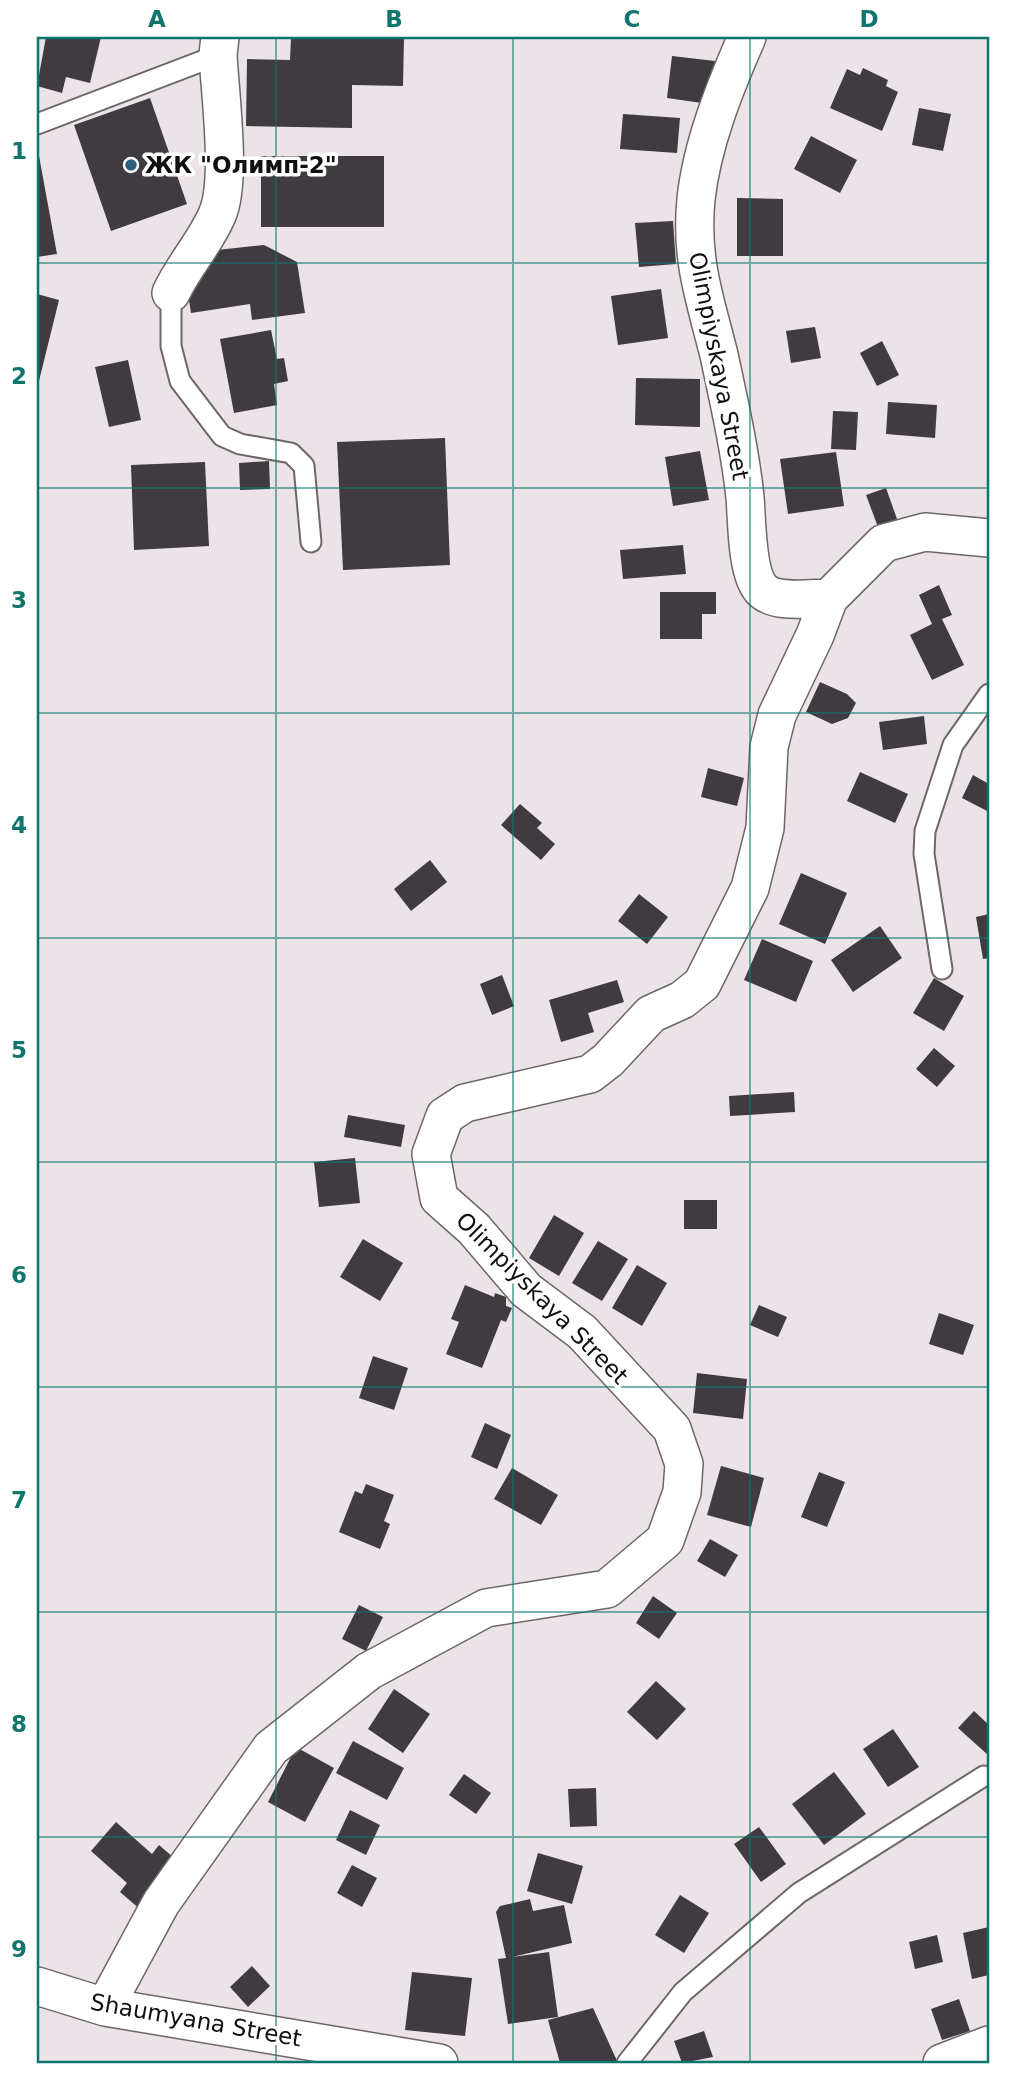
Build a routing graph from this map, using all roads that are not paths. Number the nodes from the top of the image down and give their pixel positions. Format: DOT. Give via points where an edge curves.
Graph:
graph roads {
  1 [pos="747,37"];
  2 [pos="219,46"];
  3 [pos="37,124"];
  4 [pos="170,293"];
  5 [pos="989,538"];
  6 [pos="311,542"];
  7 [pos="829,598"];
  8 [pos="989,694"];
  9 [pos="942,969"];
  10 [pos="984,1776"];
  11 [pos="37,1986"];
  12 [pos="105,2007"];
  13 [pos="989,2045"];
  14 [pos="439,2063"];
  15 [pos="627,2063"];
  16 [pos="942,2063"];
  1 -- 7 [label="street, Olimpiyskaya Street" via="721,97 696,197 694,243 699,284 743,474 753,576 762,591 778,597"];
  2 -- 3 [label="lane"];
  2 -- 4 [label="street" via="224,188 218,213"];
  4 -- 6 [label="lane" via="172,346 180,381 222,436 291,453 304,466"];
  5 -- 7 [label="street, Olimpiyskaya Street" via="925,532 884,543"];
  7 -- 12 [label="street, Olimpiyskaya Street" via="777,715 769,747 765,828 750,888 702,984 682,1000 651,1014 590,1074 465,1104 445,1116 431,1154 439,1198 474,1229 526,1290 582,1332 672,1429 684,1464 682,1492 665,1540 607,1589 486,1608 369,1671 271,1748 161,1903"];
  8 -- 9 [label="lane" via="953,745 925,831 924,854"];
  10 -- 15 [label="lane" via="799,1893 683,1992"];
  11 -- 12 [label="street, Shaumyana Street"];
  12 -- 14 [label="street, Shaumyana Street"];
  13 -- 16 [label="street"];
}
